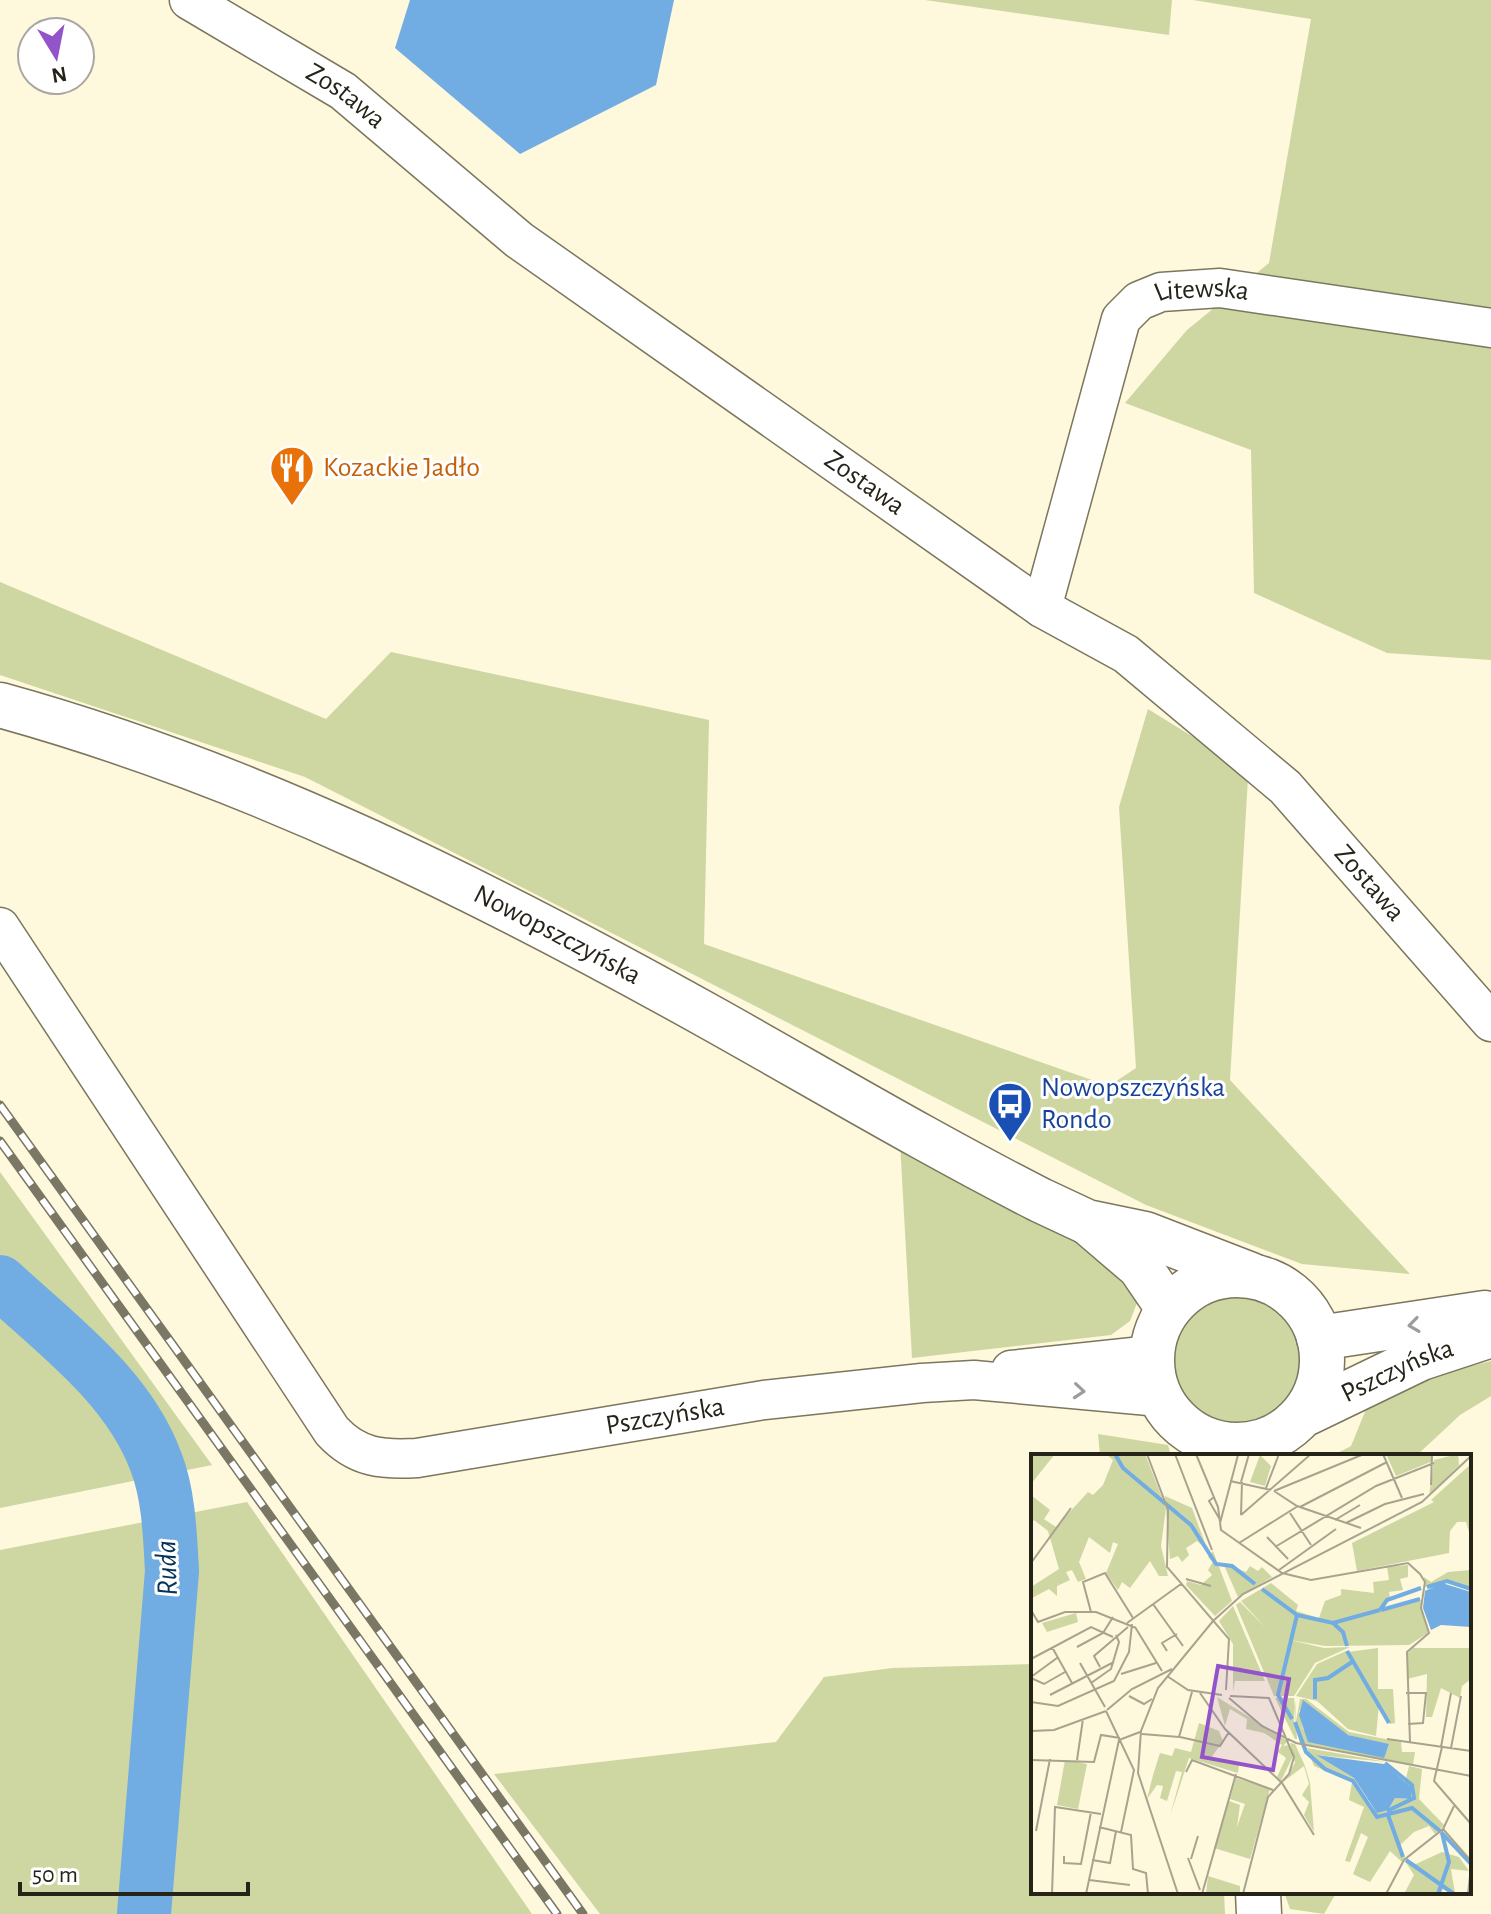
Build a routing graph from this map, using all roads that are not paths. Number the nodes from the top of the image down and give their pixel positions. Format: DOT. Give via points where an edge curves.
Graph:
graph roads {
  1 [pos="189,0"];
  2 [pos="1491,328"];
  3 [pos="1042,608"];
  4 [pos="0,705"];
  5 [pos="0,927"];
  6 [pos="1491,1022"];
  7 [pos="1087,1222"];
  8 [pos="1251,1275"];
  9 [pos="1168,1308"];
  10 [pos="1491,1312"];
  11 [pos="1491,1335"];
  12 [pos="1319,1338"];
  13 [pos="1152,1355"];
  14 [pos="974,1380"];
  15 [pos="1307,1413"];
  16 [pos="1178,1426"];
  17 [pos="1255,1450"];
  18 [pos="1258,1894"];
  19 [pos="1259,1914"];
  1 -- 3 [label="street, Zostawa" via="343,91 519,240"];
  2 -- 3 [label="street, Litewska" via="1220,288 1161,292 1139,301 1121,319"];
  3 -- 6 [label="street, Zostawa" via="1126,654 1285,787"];
  4 -- 7 [label="main road, Nowopszczyńska" via="234,781 383,846"];
  5 -- 14 [label="street, Pszczyńska" via="332,1431 359,1452 382,1459 417,1458 764,1400"];
  7 -- 8 [label="main road, Nowopszczyńska" via="1145,1234"];
  7 -- 9 [label="main road, Nowopszczyńska" via="1140,1267"];
  8 -- 9 [label="main road" via="1205,1280"];
  8 -- 12 [label="main road" via="1277,1282 1295,1295"];
  9 -- 13 [label="main road"];
  10 -- 12 [label="main road, Pszczyńska, one-way"];
  11 -- 15 [label="main road, Pszczyńska" via="1421,1358"];
  12 -- 15 [label="main road" via="1321,1371"];
  13 -- 14 [label="street, Pszczyńska" via="1029,1365"];
  13 -- 16 [label="main road"];
  14 -- 16 [label="street, Pszczyńska, one-way"];
  15 -- 17 [label="main road"];
  16 -- 17 [label="main road" via="1221,1444"];
  18 -- 19 [label="main road"];
}
